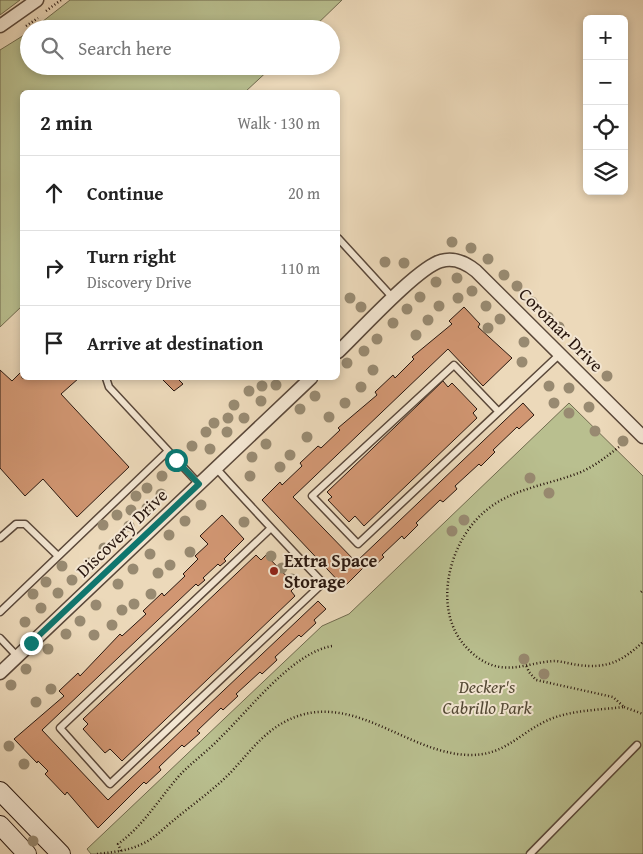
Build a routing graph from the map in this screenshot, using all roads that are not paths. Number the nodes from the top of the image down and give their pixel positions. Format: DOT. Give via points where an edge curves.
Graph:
graph roads {
  1 [pos="37,0"];
  2 [pos="0,26"];
  3 [pos="340,240"];
  4 [pos="394,298"];
  5 [pos="340,350"];
  6 [pos="560,354"];
  7 [pos="107,380"];
  8 [pos="309,380"];
  9 [pos="498,411"];
  10 [pos="643,437"];
  11 [pos="168,451"];
  12 [pos="216,468"];
  13 [pos="199,484"];
  14 [pos="271,528"];
  15 [pos="0,538"];
  16 [pos="58,556"];
  17 [pos="0,612"];
  18 [pos="0,638"];
  19 [pos="17,656"];
  20 [pos="0,673"];
  21 [pos="637,745"];
  22 [pos="0,790"];
  23 [pos="0,825"];
  24 [pos="27,854"];
  25 [pos="61,854"];
  26 [pos="530,854"];
  1 -- 2 [label="street"];
  3 -- 4 [label="lane"];
  4 -- 5 [label="street"];
  4 -- 6 [label="street, Coromar Drive" via="422,271 436,263 458,260 476,270"];
  6 -- 9 [label="lane"];
  6 -- 10 [label="street, Coromar Drive"];
  7 -- 11 [label="lane" via="109,387"];
  8 -- 12 [label="street, Discovery Drive"];
  9 -- 9 [label="lane" via="358,544 312,496 454,365"];
  11 -- 13 [label="lane"];
  11 -- 16 [label="lane"];
  12 -- 13 [label="street, Discovery Drive"];
  12 -- 14 [label="lane"];
  13 -- 19 [label="street, Discovery Drive"];
  14 -- 14 [label="lane" via="323,583 110,784 60,728"];
  15 -- 16 [label="lane" via="16,524 26,524"];
  16 -- 17 [label="lane"];
  18 -- 19 [label="lane"];
  19 -- 20 [label="street, Discovery Drive"];
  21 -- 26 [label="lane"];
  22 -- 25 [label="main road"];
  23 -- 24 [label="main road"];
}
